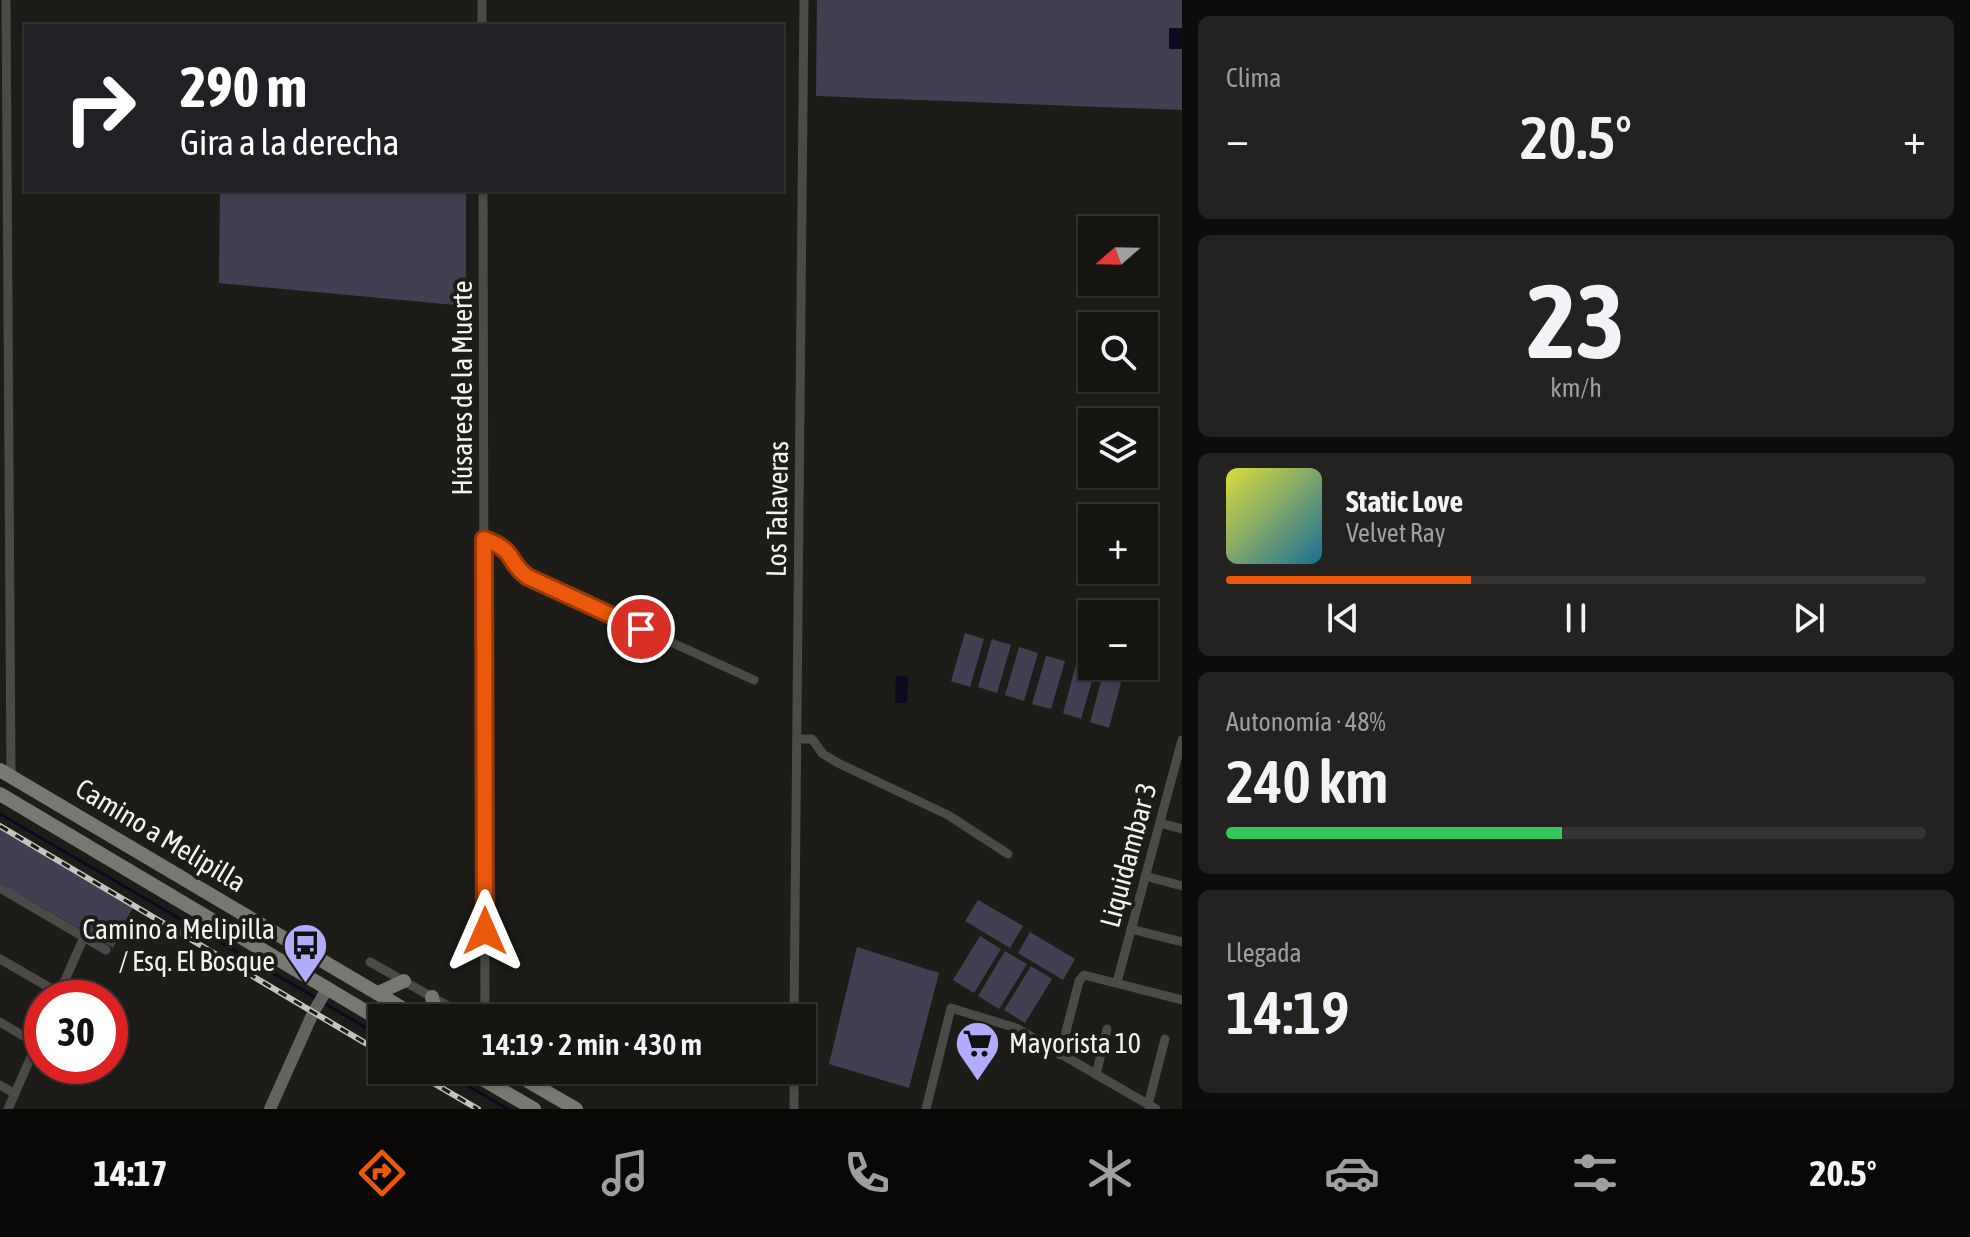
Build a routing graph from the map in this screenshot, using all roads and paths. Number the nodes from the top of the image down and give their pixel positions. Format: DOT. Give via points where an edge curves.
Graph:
graph roads {
  1 [pos="6,0"];
  2 [pos="482,0"];
  3 [pos="804,0"];
  4 [pos="482,24"];
  5 [pos="483,192"];
  6 [pos="484,539"];
  7 [pos="754,680"];
  8 [pos="797,739"];
  9 [pos="1182,740"];
  10 [pos="5,774"];
  11 [pos="0,794"];
  12 [pos="1160,823"];
  13 [pos="1182,829"];
  14 [pos="1008,854"];
  15 [pos="1145,876"];
  16 [pos="1182,886"];
  17 [pos="0,888"];
  18 [pos="1131,929"];
  19 [pos="84,937"];
  20 [pos="1182,942"];
  21 [pos="106,950"];
  22 [pos="0,959"];
  23 [pos="370,962"];
  24 [pos="33,980"];
  25 [pos="65,980"];
  26 [pos="404,981"];
  27 [pos="1117,982"];
  28 [pos="378,993"];
  29 [pos="322,997"];
  30 [pos="432,997"];
  31 [pos="1182,1000"];
  32 [pos="396,1004"];
  33 [pos="434,1004"];
  34 [pos="444,1004"];
  35 [pos="485,1004"];
  36 [pos="794,1004"];
  37 [pos="368,1015"];
  38 [pos="0,1022"];
  39 [pos="1107,1029"];
  40 [pos="24,1036"];
  41 [pos="1165,1039"];
  42 [pos="1060,1055"];
  43 [pos="24,1074"];
  44 [pos="1096,1075"];
  45 [pos="491,1084"];
  46 [pos="533,1084"];
  47 [pos="794,1084"];
  48 [pos="0,1085"];
  49 [pos="15,1094"];
  50 [pos="1152,1107"];
  51 [pos="8,1109"];
  52 [pos="270,1109"];
  53 [pos="534,1109"];
  54 [pos="576,1109"];
  55 [pos="794,1109"];
  56 [pos="926,1109"];
  1 -- 10 [label="street"];
  2 -- 4 [label="street"];
  3 -- 8 [label="street, Los Talaveras"];
  5 -- 6 [label="street, Húsares de la Muerte"];
  6 -- 7 [label="street" via="505,547 528,577"];
  6 -- 35 [label="street, Húsares de la Muerte"];
  8 -- 14 [label="street" via="812,739 838,763 948,815"];
  8 -- 36 [label="street, Los Talaveras"];
  9 -- 12 [label="street, Liquidambar 3"];
  10 -- 28 [label="main road, Camino a Melipilla"];
  11 -- 29 [label="main road, Camino a Melipilla"];
  12 -- 13 [label="street"];
  12 -- 15 [label="street, Liquidambar 3"];
  15 -- 16 [label="street"];
  15 -- 18 [label="street, Liquidambar 3"];
  17 -- 19 [label="street"];
  18 -- 20 [label="street"];
  18 -- 27 [label="street, Liquidambar 3"];
  19 -- 21 [label="street"];
  19 -- 25 [label="street"];
  22 -- 24 [label="street"];
  23 -- 26 [label="street"];
  26 -- 28 [label="main road"];
  26 -- 30 [label="street"];
  27 -- 31 [label="street"];
  27 -- 42 [label="street" via="1086,974 1080,978"];
  28 -- 32 [label="main road, Camino a Melipilla"];
  29 -- 37 [label="main road, Camino a Melipilla"];
  29 -- 52 [label="street"];
  30 -- 33 [label="main road"];
  30 -- 34 [label="street"];
  38 -- 40 [label="street"];
  39 -- 44 [label="street"];
  41 -- 50 [label="street"];
  42 -- 44 [label="street"];
  42 -- 56 [label="street" via="1016,1028 951,1008"];
  43 -- 49 [label="street"];
  44 -- 50 [label="street"];
  45 -- 53 [label="main road"];
  46 -- 54 [label="main road"];
  47 -- 55 [label="street"];
  48 -- 49 [label="street"];
  49 -- 51 [label="street"];
}
